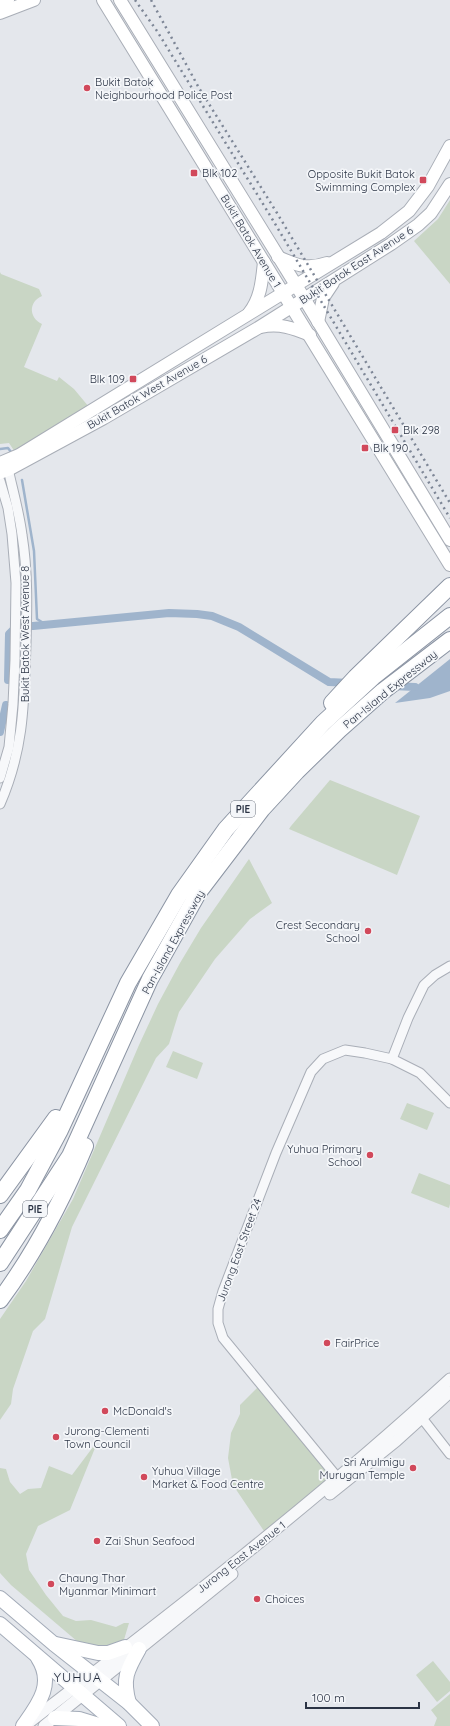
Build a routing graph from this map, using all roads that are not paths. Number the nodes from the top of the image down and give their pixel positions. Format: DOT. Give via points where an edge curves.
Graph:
graph roads {
  1 [pos="8,0"];
  2 [pos="34,0"];
  3 [pos="104,0"];
  4 [pos="120,0"];
  5 [pos="0,3"];
  6 [pos="0,13"];
  7 [pos="450,146"];
  8 [pos="450,184"];
  9 [pos="278,257"];
  10 [pos="336,261"];
  11 [pos="264,262"];
  12 [pos="336,279"];
  13 [pos="296,285"];
  14 [pos="283,293"];
  15 [pos="304,298"];
  16 [pos="291,306"];
  17 [pos="246,317"];
  18 [pos="318,322"];
  19 [pos="258,328"];
  20 [pos="310,335"];
  21 [pos="4,467"];
  22 [pos="0,481"];
  23 [pos="450,540"];
  24 [pos="450,565"];
  25 [pos="450,586"];
  26 [pos="450,616"];
  27 [pos="450,640"];
  28 [pos="354,684"];
  29 [pos="0,778"];
  30 [pos="0,804"];
  31 [pos="450,966"];
  32 [pos="99,1044"];
  33 [pos="392,1059"];
  34 [pos="450,1102"];
  35 [pos="85,1125"];
  36 [pos="0,1195"];
  37 [pos="0,1230"];
  38 [pos="0,1263"];
  39 [pos="0,1300"];
  40 [pos="450,1380"];
  41 [pos="450,1392"];
  42 [pos="419,1414"];
  43 [pos="450,1454"];
  44 [pos="340,1481"];
  45 [pos="0,1598"];
  46 [pos="0,1624"];
  47 [pos="54,1644"];
  48 [pos="132,1648"];
  49 [pos="37,1656"];
  50 [pos="96,1677"];
  51 [pos="79,1691"];
  52 [pos="129,1703"];
  53 [pos="49,1722"];
  54 [pos="24,1726"];
  55 [pos="102,1726"];
  56 [pos="119,1726"];
  57 [pos="152,1726"];
  1 -- 5 [label="main road"];
  2 -- 6 [label="main road"];
  3 -- 11 [label="main road, Bukit Batok Avenue 1"];
  4 -- 9 [label="main road, Bukit Batok Avenue 1"];
  7 -- 10 [label="main road, Bukit Batok East Avenue 6" via="428,186 409,210 381,233"];
  8 -- 12 [label="main road, Bukit Batok East Avenue 6" via="431,213 418,225"];
  9 -- 10 [label="main road" via="297,266 318,266"];
  9 -- 13 [label="main road, Bukit Batok Avenue 1"];
  10 -- 13 [label="main road, Bukit Batok East Avenue 6"];
  11 -- 14 [label="main road, Bukit Batok Avenue 1"];
  11 -- 17 [label="main road" via="258,299"];
  12 -- 15 [label="main road, Bukit Batok East Avenue 6"];
  12 -- 18 [label="main road" via="324,298"];
  13 -- 14 [label="main road, Bukit Batok East Avenue 6"];
  13 -- 15 [label="main road, Bukit Batok Avenue 1"];
  14 -- 16 [label="main road, Bukit Batok Avenue 1"];
  14 -- 17 [label="main road, Bukit Batok West Avenue 6"];
  15 -- 16 [label="main road, Bukit Batok East Avenue 6"];
  15 -- 18 [label="main road, Bukit Batok Avenue 1"];
  16 -- 19 [label="main road, Bukit Batok West Avenue 6"];
  16 -- 20 [label="main road, Bukit Batok Avenue 1"];
  17 -- 21 [label="main road, Bukit Batok West Avenue 6" via="23,452"];
  18 -- 23 [label="main road, Bukit Batok Avenue 1"];
  19 -- 20 [label="main road" via="271,325 285,326"];
  19 -- 21 [label="main road, Bukit Batok West Avenue 6" via="104,418"];
  20 -- 24 [label="main road, Bukit Batok Avenue 1"];
  21 -- 30 [label="street, Bukit Batok West Avenue 8" via="24,547 27,614 22,734"];
  22 -- 29 [label="street, Bukit Batok West Avenue 8" via="8,508 16,582 15,660 9,747"];
  25 -- 28 [label="highway"];
  26 -- 28 [label="highway, Pan-Island Expressway" via="373,678"];
  27 -- 35 [label="highway, Pan-Island Expressway / PIE" via="383,691 297,771 262,809 198,893 150,979"];
  28 -- 32 [label="highway, Pan-Island Expressway / PIE" via="328,709 323,723 226,829 179,894 128,982"];
  31 -- 33 [label="street" via="424,985"];
  32 -- 36 [label="highway" via="90,1055 62,1110"];
  32 -- 37 [label="highway, Pan-Island Expressway / PIE" via="60,1130 28,1190"];
  33 -- 34 [label="street, Jurong East Street 24" via="420,1073"];
  33 -- 44 [label="street, Jurong East Street 24" via="345,1050 323,1059 311,1072 262,1186 218,1309 218,1323 223,1338"];
  35 -- 38 [label="highway, Pan-Island Expressway / PIE" via="70,1156"];
  35 -- 39 [label="highway" via="86,1144 58,1206 21,1272"];
  40 -- 42 [label="street, Jurong East Avenue 1"];
  41 -- 42 [label="street, Jurong East Avenue 1"];
  42 -- 43 [label="street"];
  42 -- 44 [label="street, Jurong East Avenue 1"];
  44 -- 48 [label="street, Jurong East Avenue 1"];
  45 -- 47 [label="main road"];
  46 -- 49 [label="main road"];
  47 -- 48 [label="main road" via="103,1653"];
  47 -- 50 [label="main road"];
  48 -- 50 [label="street, Jurong East Avenue 1"];
  48 -- 52 [label="main road" via="125,1687"];
  49 -- 51 [label="main road"];
  49 -- 54 [label="main road" via="44,1667 44,1689 35,1710"];
  50 -- 51 [label="street, Jurong East Avenue 1"];
  50 -- 52 [label="main road"];
  51 -- 53 [label="street, Jurong East Avenue 1"];
  51 -- 54 [label="street, Jurong East Avenue 1"];
  51 -- 56 [label="main road"];
  52 -- 57 [label="main road"];
  53 -- 55 [label="main road" via="79,1719"];
}
